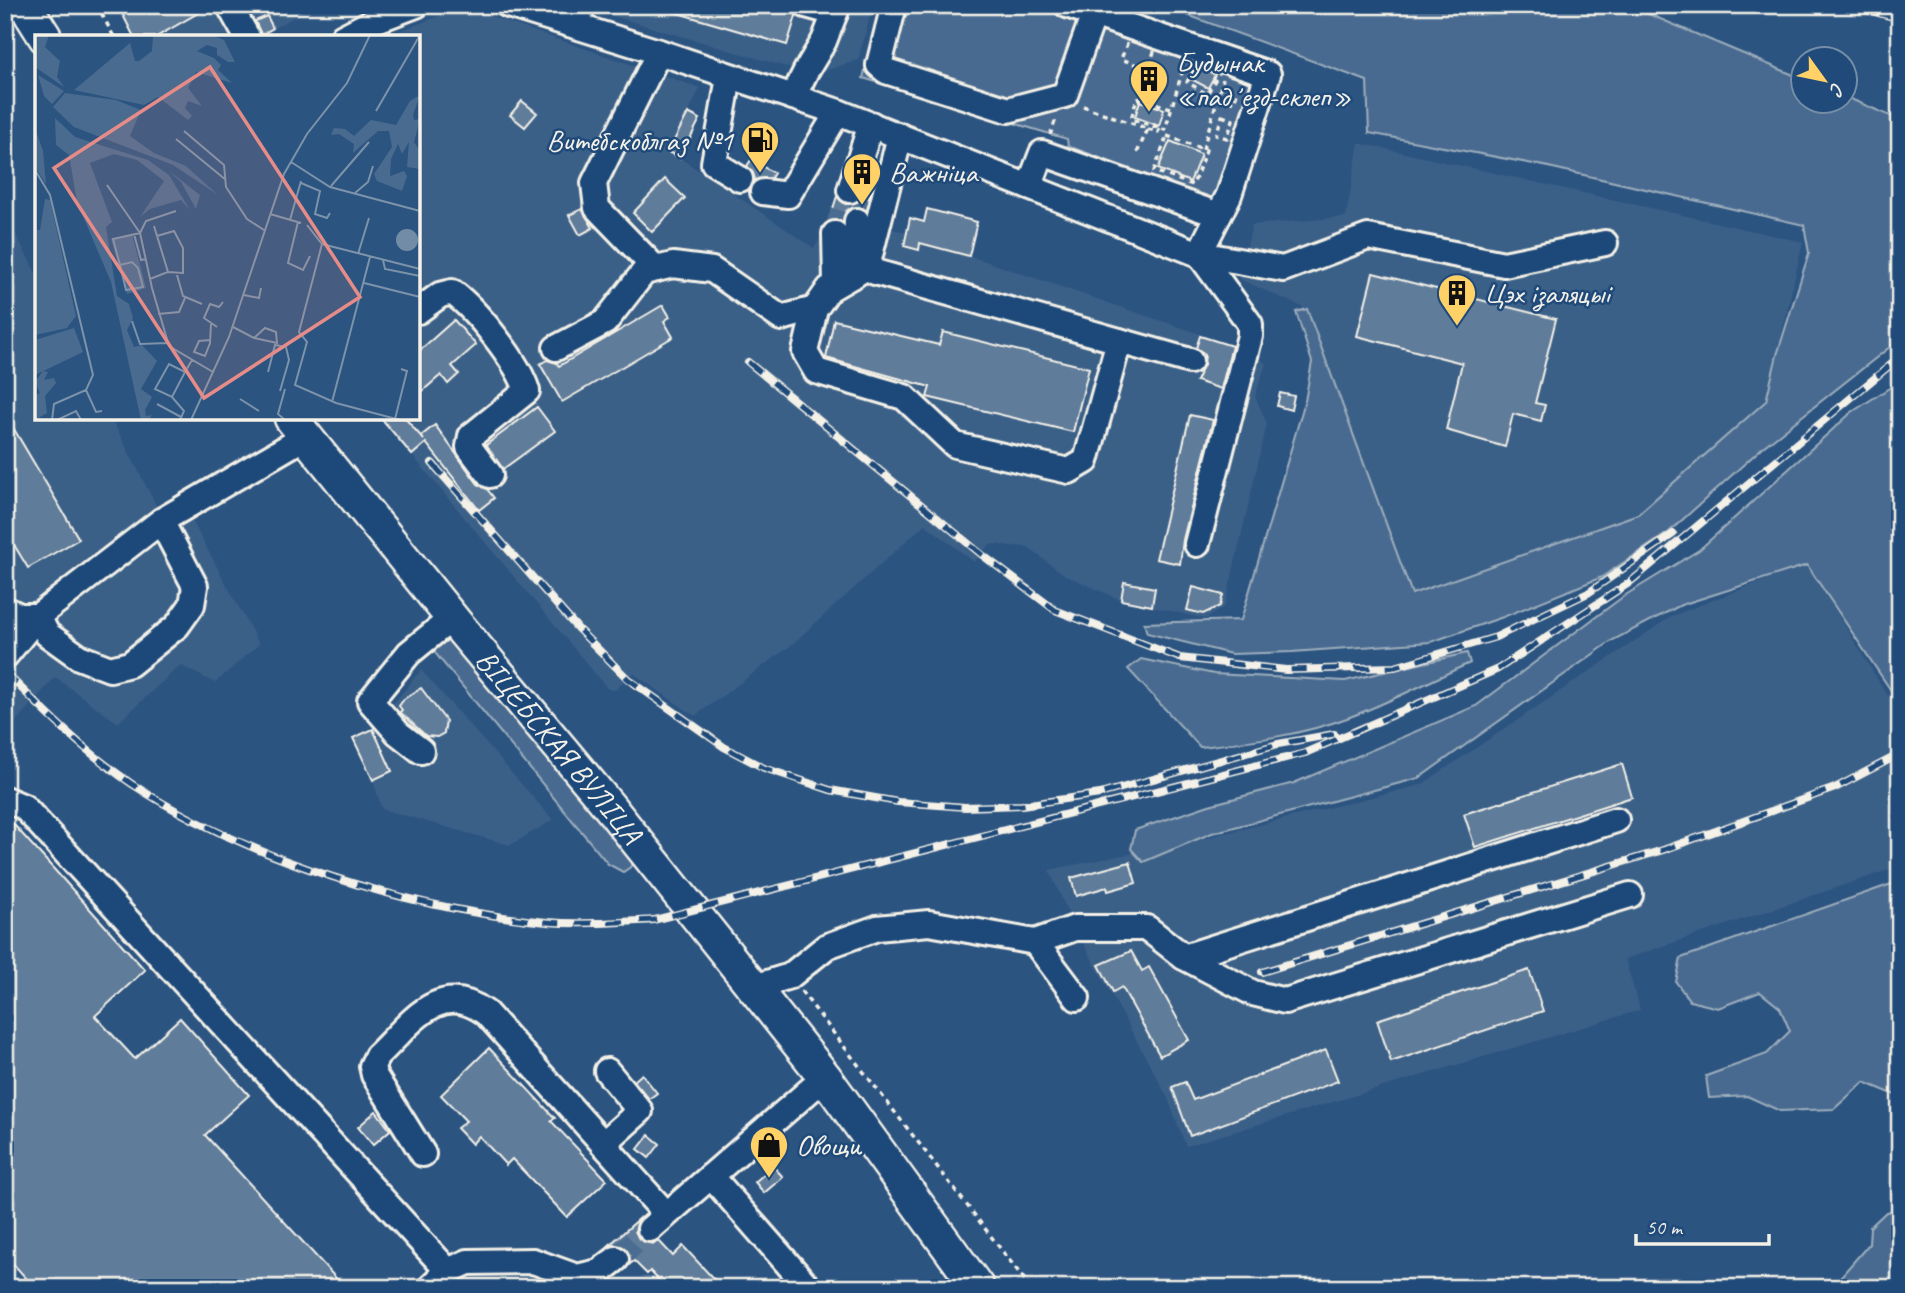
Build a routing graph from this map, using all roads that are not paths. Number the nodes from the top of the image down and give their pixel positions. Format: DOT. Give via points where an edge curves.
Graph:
graph roads {
  1 [pos="25,5"];
  2 [pos="229,5"];
  3 [pos="416,5"];
  4 [pos="508,5"];
  5 [pos="806,5"];
  6 [pos="894,5"];
  7 [pos="1067,5"];
  8 [pos="836,9"];
  9 [pos="1094,14"];
  10 [pos="580,16"];
  11 [pos="44,35"];
  12 [pos="246,35"];
  13 [pos="347,35"];
  14 [pos="659,52"];
  15 [pos="729,77"];
  16 [pos="793,97"];
  17 [pos="838,112"];
  18 [pos="886,130"];
  19 [pos="740,179"];
  20 [pos="860,185"];
  21 [pos="1029,187"];
  22 [pos="763,192"];
  23 [pos="1220,215"];
  24 [pos="858,221"];
  25 [pos="835,234"];
  26 [pos="1605,243"];
  27 [pos="1199,254"];
  28 [pos="656,269"];
  29 [pos="852,276"];
  30 [pos="420,309"];
  31 [pos="815,309"];
  32 [pos="1119,341"];
  33 [pos="556,348"];
  34 [pos="1190,360"];
  35 [pos="298,428"];
  36 [pos="490,475"];
  37 [pos="160,521"];
  38 [pos="1197,544"];
  39 [pos="5,609"];
  40 [pos="38,616"];
  41 [pos="452,618"];
  42 [pos="5,656"];
  43 [pos="421,751"];
  44 [pos="5,799"];
  45 [pos="1616,820"];
  46 [pos="1630,895"];
  47 [pos="1035,942"];
  48 [pos="1184,957"];
  49 [pos="754,988"];
  50 [pos="1077,998"];
  51 [pos="607,1071"];
  52 [pos="825,1077"];
  53 [pos="603,1144"];
  54 [pos="423,1154"];
  55 [pos="711,1175"];
  56 [pos="616,1259"];
  57 [pos="439,1280"];
  58 [pos="809,1288"];
  59 [pos="978,1288"];
  1 -- 11 [label="main road"];
  2 -- 12 [label="lane"];
  3 -- 13 [label="lane"];
  4 -- 10 [label="lane"];
  5 -- 8 [label="lane"];
  6 -- 9 [label="lane" via="879,65 1008,110 1065,97"];
  7 -- 9 [label="lane"];
  8 -- 16 [label="lane"];
  9 -- 23 [label="lane" via="1224,67 1268,74"];
  10 -- 14 [label="lane"];
  14 -- 15 [label="lane"];
  14 -- 28 [label="lane" via="594,183 597,208"];
  15 -- 16 [label="lane"];
  15 -- 19 [label="lane" via="714,163"];
  16 -- 17 [label="lane"];
  17 -- 18 [label="lane"];
  17 -- 22 [label="lane" via="788,195"];
  18 -- 20 [label="lane"];
  18 -- 21 [label="lane"];
  18 -- 29 [label="lane"];
  21 -- 23 [label="lane" via="1042,153"];
  21 -- 27 [label="lane"];
  23 -- 27 [label="lane"];
  24 -- 29 [label="lane"];
  25 -- 29 [label="lane"];
  26 -- 27 [label="lane" via="1504,264 1368,237 1283,270"];
  27 -- 38 [label="lane" via="1250,324 1250,336"];
  28 -- 31 [label="lane" via="673,265 712,270 781,318"];
  28 -- 33 [label="lane" via="645,272 605,322"];
  29 -- 31 [label="lane" via="828,289"];
  29 -- 32 [label="lane" via="875,272"];
  30 -- 36 [label="lane" via="439,295 452,292 467,302 523,376 527,391 471,436 469,447"];
  31 -- 32 [label="lane" via="805,352 816,371 904,397 955,445 1069,471 1086,461"];
  32 -- 34 [label="lane"];
  35 -- 37 [label="lane"];
  35 -- 41 [label="main road, ВІЦЕБСКАЯ ВУЛІЦА"];
  37 -- 40 [label="lane"];
  37 -- 40 [label="lane" via="195,586 192,605 177,626 131,664 110,669 79,657 47,635"];
  39 -- 40 [label="lane" via="20,616"];
  40 -- 42 [label="lane"];
  41 -- 43 [label="lane" via="409,653 370,701"];
  41 -- 49 [label="main road, ВІЦЕБСКАЯ ВУЛІЦА"];
  44 -- 57 [label="lane" via="24,807"];
  45 -- 48 [label="lane"];
  46 -- 48 [label="lane" via="1285,1000 1253,993"];
  47 -- 48 [label="lane" via="1075,928 1147,928"];
  47 -- 49 [label="lane" via="929,923 877,928 827,946 790,976"];
  47 -- 50 [label="lane"];
  49 -- 52 [label="main road, ВІЦЕБСКАЯ ВУЛІЦА"];
  51 -- 53 [label="lane" via="640,1111"];
  52 -- 55 [label="lane"];
  52 -- 59 [label="main road, ВІЦЕБСКАЯ ВУЛІЦА"];
  53 -- 54 [label="lane" via="486,1013 470,1002 452,999 432,1004 372,1066"];
  53 -- 55 [label="lane" via="658,1222"];
  55 -- 58 [label="lane"];
  56 -- 57 [label="lane" via="598,1272 577,1277 533,1261 468,1262"];
}
